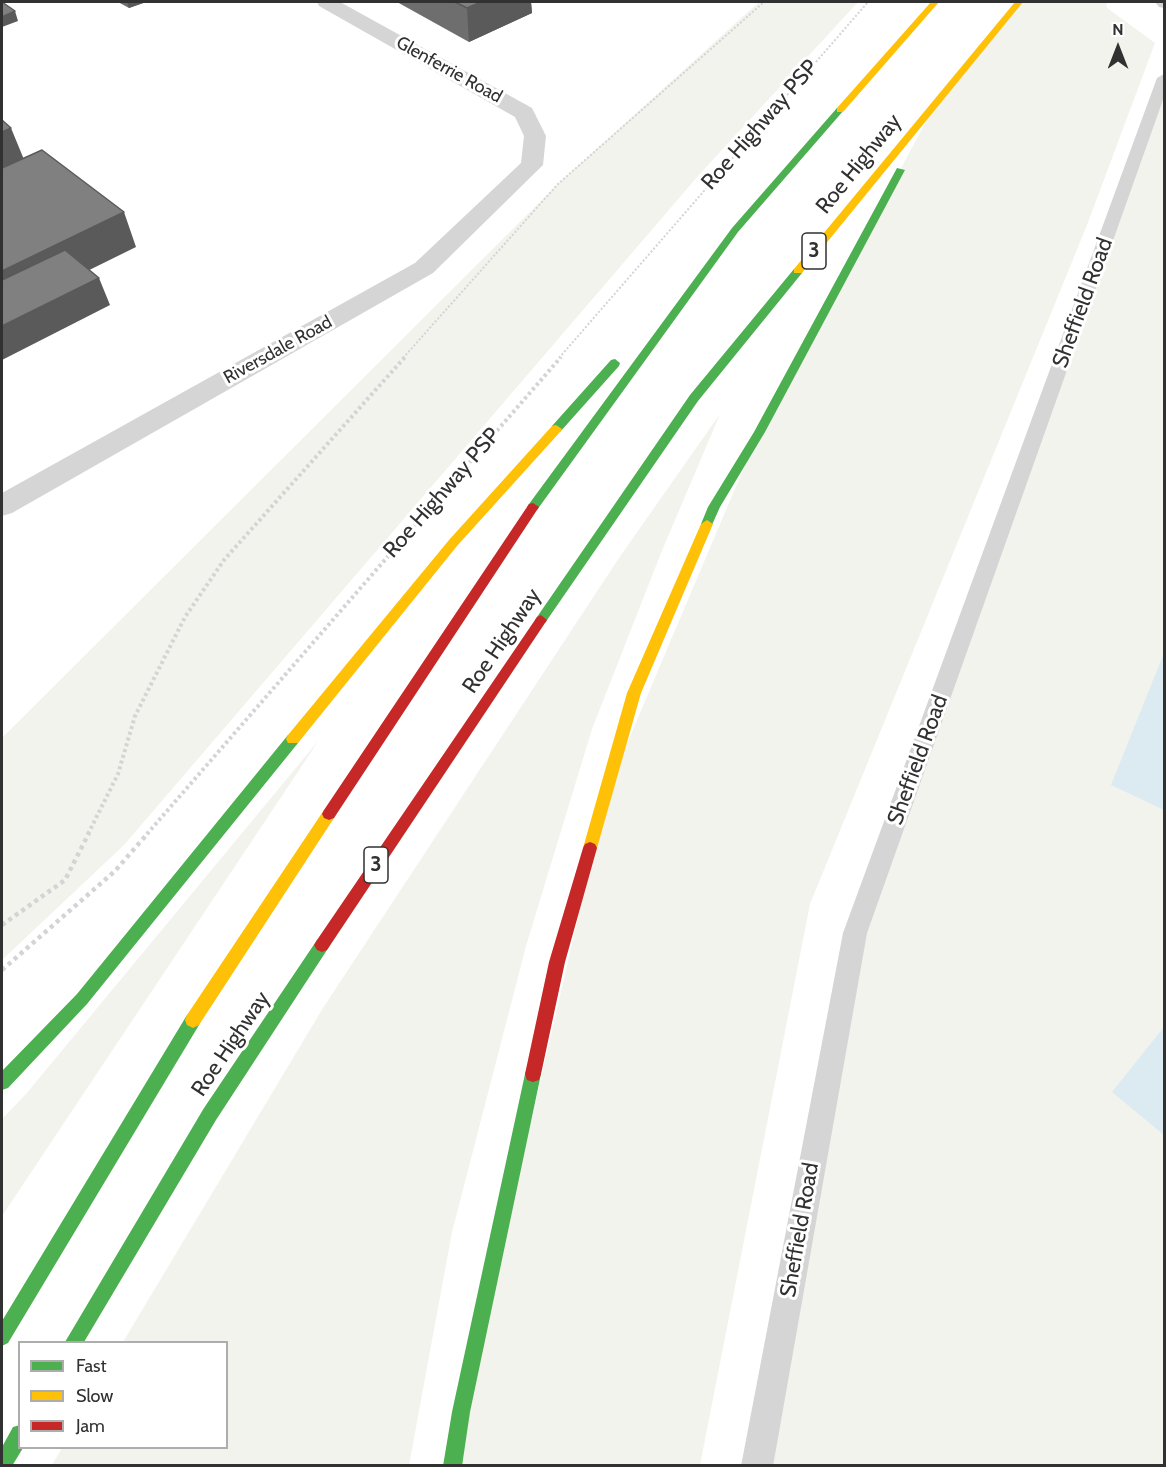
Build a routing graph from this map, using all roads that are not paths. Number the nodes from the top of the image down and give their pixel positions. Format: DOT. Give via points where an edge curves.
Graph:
graph roads {
  1 [pos="326,2"];
  2 [pos="935,2"];
  3 [pos="1019,2"];
  4 [pos="1164,78"];
  5 [pos="935,105"];
  6 [pos="532,165"];
  7 [pos="735,230"];
  8 [pos="641,334"];
  9 [pos="625,352"];
  10 [pos="2,506"];
  11 [pos="2,1082"];
  12 [pos="2,1337"];
  13 [pos="75,1341"];
  14 [pos="18,1437"];
  15 [pos="2,1464"];
  16 [pos="452,1466"];
  17 [pos="757,1466"];
  1 -- 6 [label="street, Glenferrie Road" via="524,113 535,136"];
  2 -- 7 [label="highway, Roe Highway"];
  3 -- 5 [label="highway, Roe Highway / 3"];
  4 -- 17 [label="lane, Sheffield Road" via="855,933"];
  5 -- 13 [label="highway, Roe Highway / 3" via="694,398 465,731 210,1114"];
  5 -- 16 [label="highway" via="759,432 714,507 634,693 557,962"];
  6 -- 10 [label="street, Riversdale Road" via="424,268"];
  7 -- 8 [label="highway"];
  7 -- 12 [label="highway, Roe Highway" via="505,547 179,1042"];
  9 -- 11 [label="highway" via="453,543 82,999"];
  14 -- 15 [label="highway"];
}
